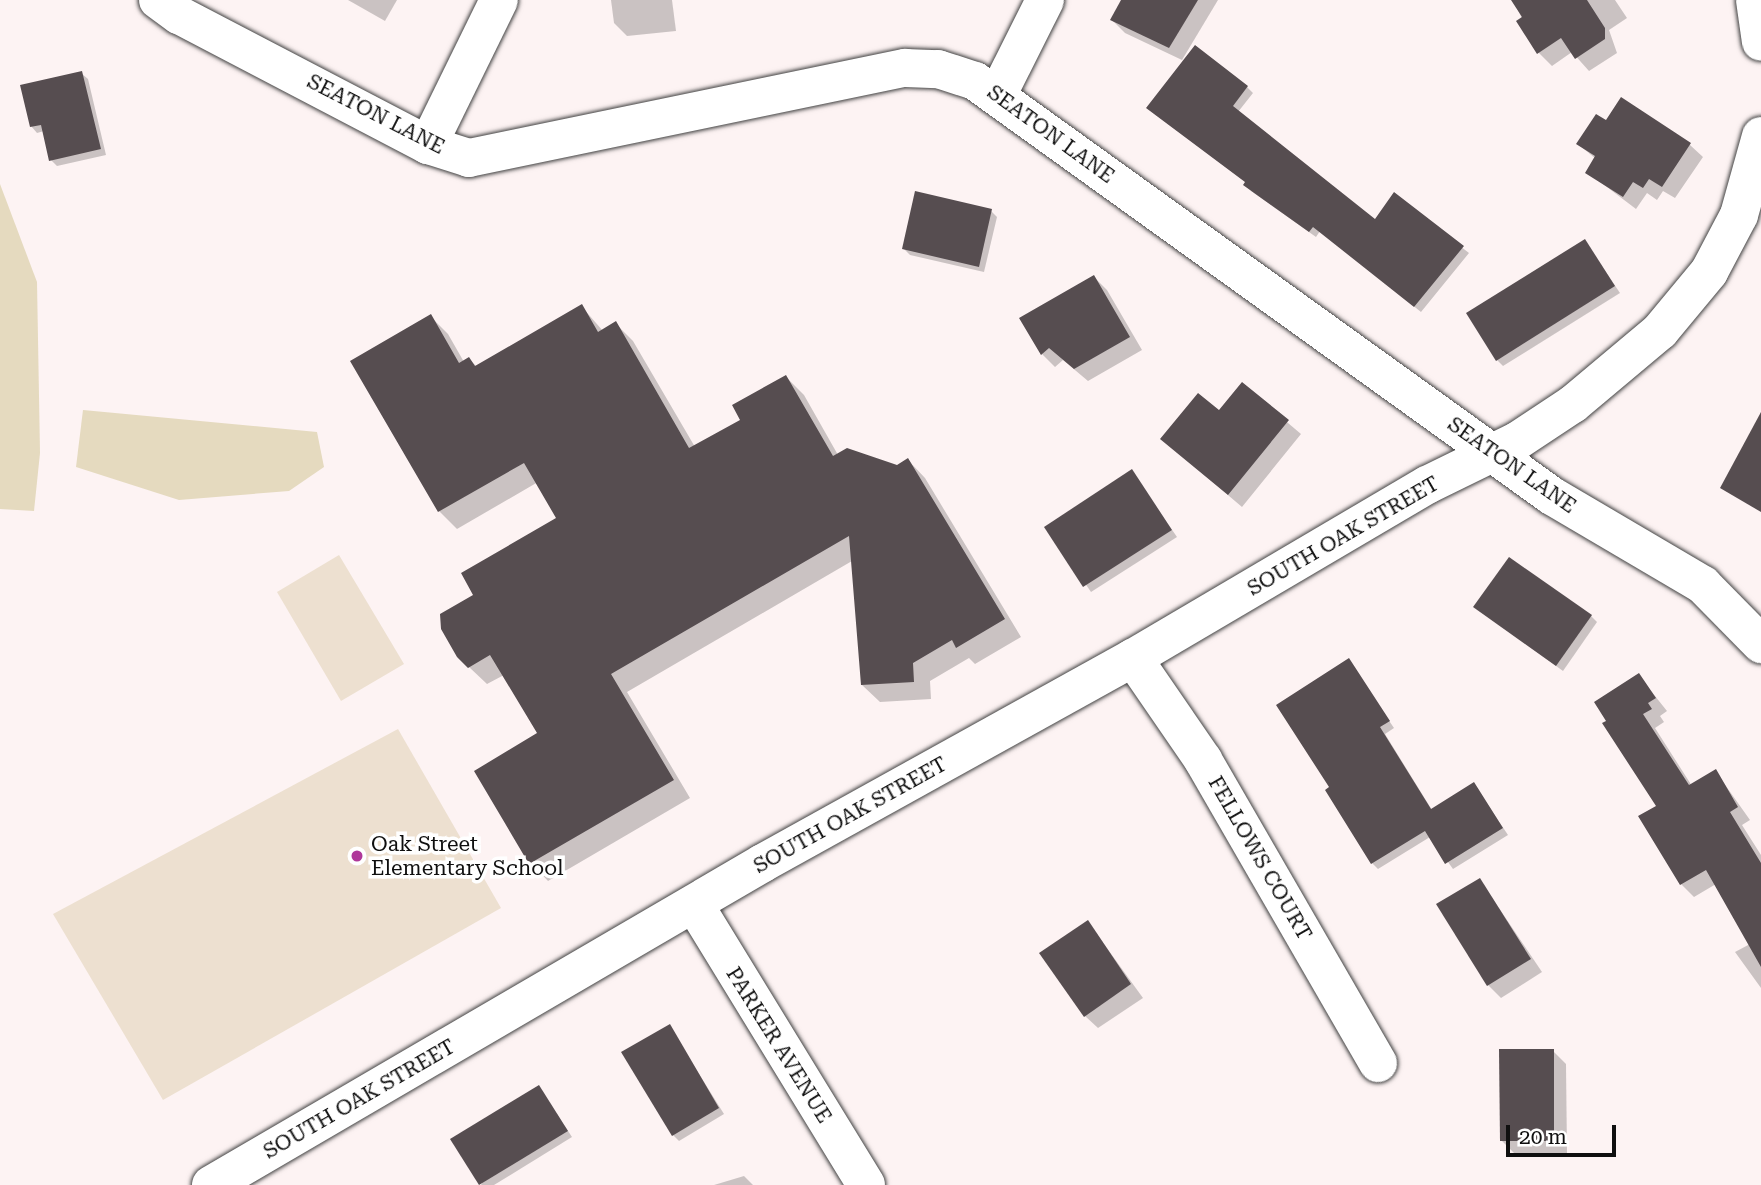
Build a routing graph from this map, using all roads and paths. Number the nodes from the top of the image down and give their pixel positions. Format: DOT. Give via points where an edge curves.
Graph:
graph roads {
  1 [pos="158,0"];
  2 [pos="499,0"];
  3 [pos="1045,0"];
  4 [pos="1755,0"];
  5 [pos="1761,42"];
  6 [pos="998,94"];
  7 [pos="428,145"];
  8 [pos="1759,153"];
  9 [pos="1493,454"];
  10 [pos="1761,644"];
  11 [pos="1133,658"];
  12 [pos="694,904"];
  13 [pos="1378,1063"];
  14 [pos="211,1185"];
  15 [pos="866,1185"];
  1 -- 7 [label="street, SEATON LANE" via="178,15"];
  2 -- 7 [label="street"];
  3 -- 6 [label="street"];
  4 -- 5 [label="street"];
  6 -- 7 [label="street, SEATON LANE" via="975,80 938,69 905,68 469,158"];
  6 -- 9 [label="street, SEATON LANE"];
  8 -- 9 [label="street, SOUTH OAK STREET" via="1739,215 1675,315 1573,404"];
  9 -- 10 [label="street, SEATON LANE" via="1552,496 1703,585"];
  9 -- 11 [label="street, SOUTH OAK STREET" via="1427,485"];
  11 -- 12 [label="street, SOUTH OAK STREET"];
  11 -- 13 [label="street, FELLOWS COURT" via="1203,760"];
  12 -- 14 [label="street, SOUTH OAK STREET"];
  12 -- 15 [label="street, PARKER AVENUE"];
}
